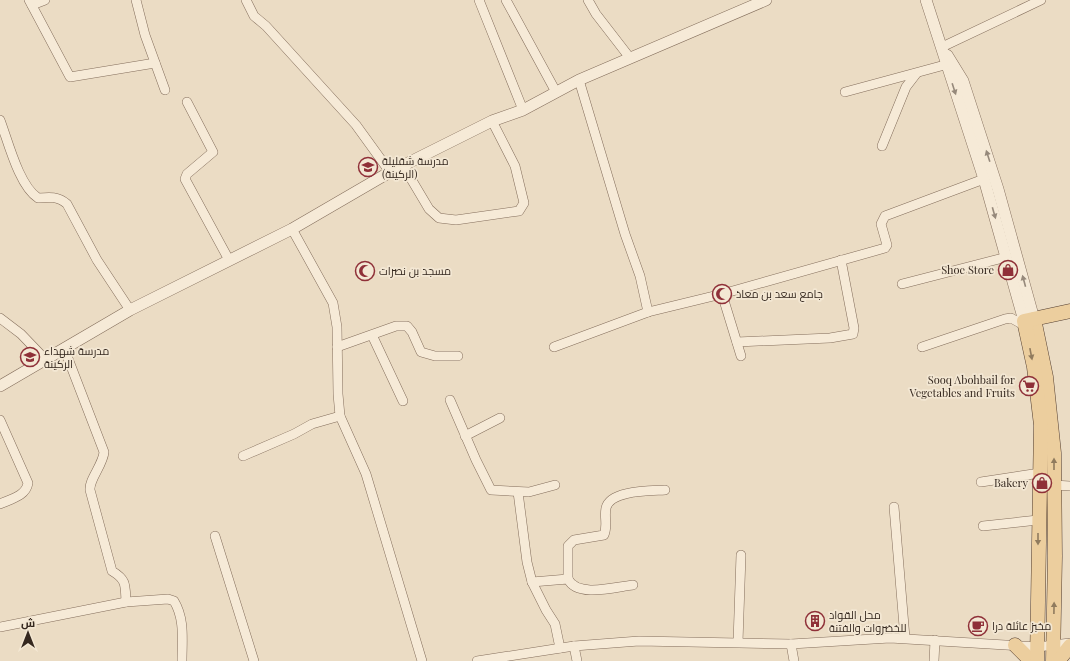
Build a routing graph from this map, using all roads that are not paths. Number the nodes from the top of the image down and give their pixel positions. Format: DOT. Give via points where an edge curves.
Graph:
graph roads {
  1 [pos="45,0"];
  2 [pos="136,0"];
  3 [pos="246,0"];
  4 [pos="479,0"];
  5 [pos="506,0"];
  6 [pos="588,0"];
  7 [pos="766,0"];
  8 [pos="926,0"];
  9 [pos="1041,0"];
  10 [pos="30,3"];
  11 [pos="744,5"];
  12 [pos="943,49"];
  13 [pos="630,58"];
  14 [pos="155,63"];
  15 [pos="950,63"];
  16 [pos="916,74"];
  17 [pos="579,80"];
  18 [pos="165,90"];
  19 [pos="556,92"];
  20 [pos="845,92"];
  21 [pos="187,102"];
  22 [pos="523,110"];
  23 [pos="0,120"];
  24 [pos="492,121"];
  25 [pos="882,146"];
  26 [pos="404,167"];
  27 [pos="390,172"];
  28 [pos="984,179"];
  29 [pos="292,229"];
  30 [pos="1007,257"];
  31 [pos="230,260"];
  32 [pos="840,260"];
  33 [pos="902,284"];
  34 [pos="722,294"];
  35 [pos="130,310"];
  36 [pos="1070,311"];
  37 [pos="648,312"];
  38 [pos="0,318"];
  39 [pos="1070,320"];
  40 [pos="1030,326"];
  41 [pos="372,335"];
  42 [pos="737,342"];
  43 [pos="337,347"];
  44 [pos="554,347"];
  45 [pos="922,347"];
  46 [pos="64,348"];
  47 [pos="458,356"];
  48 [pos="741,356"];
  49 [pos="45,359"];
  50 [pos="0,386"];
  51 [pos="450,400"];
  52 [pos="402,401"];
  53 [pos="340,416"];
  54 [pos="500,418"];
  55 [pos="0,420"];
  56 [pos="465,436"];
  57 [pos="243,456"];
  58 [pos="1040,473"];
  59 [pos="981,482"];
  60 [pos="555,485"];
  61 [pos="1054,485"];
  62 [pos="1070,486"];
  63 [pos="665,490"];
  64 [pos="518,492"];
  65 [pos="0,504"];
  66 [pos="894,507"];
  67 [pos="1038,520"];
  68 [pos="983,526"];
  69 [pos="215,536"];
  70 [pos="741,555"];
  71 [pos="568,579"];
  72 [pos="532,582"];
  73 [pos="633,585"];
  74 [pos="126,602"];
  75 [pos="0,626"];
  76 [pos="905,638"];
  77 [pos="935,640"];
  78 [pos="738,642"];
  79 [pos="791,644"];
  80 [pos="1015,645"];
  81 [pos="1070,645"];
  82 [pos="574,646"];
  83 [pos="1054,646"];
  84 [pos="560,648"];
  85 [pos="1037,654"];
  86 [pos="182,661"];
  87 [pos="254,661"];
  88 [pos="422,661"];
  89 [pos="477,661"];
  90 [pos="577,661"];
  91 [pos="794,661"];
  92 [pos="934,661"];
  93 [pos="1031,661"];
  94 [pos="1053,661"];
  95 [pos="1058,661"];
  1 -- 10 [label="street"];
  2 -- 14 [label="street"];
  3 -- 27 [label="street" via="254,16 356,125"];
  4 -- 22 [label="street"];
  5 -- 19 [label="street"];
  6 -- 13 [label="street"];
  7 -- 11 [label="street"];
  8 -- 12 [label="street"];
  9 -- 12 [label="street"];
  10 -- 14 [label="street" via="70,77"];
  11 -- 13 [label="street"];
  12 -- 15 [label="street"];
  13 -- 17 [label="street"];
  14 -- 18 [label="street"];
  15 -- 16 [label="street"];
  15 -- 28 [label="street, one-way"];
  40 -- 15 [label="street, one-way" via="998,190 963,81"];
  16 -- 20 [label="street"];
  16 -- 25 [label="street" via="906,87"];
  17 -- 19 [label="street"];
  17 -- 37 [label="street" via="640,276"];
  19 -- 22 [label="street"];
  21 -- 31 [label="street" via="213,152 187,174 185,179"];
  22 -- 24 [label="street"];
  23 -- 35 [label="street" via="14,158 30,190 38,198 50,196 59,198 67,204 97,260"];
  24 -- 26 [label="street"];
  24 -- 26 [label="street" via="515,166 524,203 519,211 456,220 439,218 429,209"];
  26 -- 27 [label="street"];
  27 -- 29 [label="street"];
  28 -- 30 [label="street, one-way"];
  28 -- 32 [label="street" via="885,216 882,224 886,248"];
  29 -- 31 [label="street"];
  29 -- 43 [label="street" via="333,303"];
  30 -- 33 [label="street"];
  30 -- 40 [label="street"];
  31 -- 35 [label="street"];
  32 -- 34 [label="street"];
  32 -- 42 [label="street" via="854,328 853,334 830,338"];
  34 -- 37 [label="street"];
  34 -- 42 [label="street"];
  35 -- 46 [label="street"];
  36 -- 40 [label="main road"];
  37 -- 44 [label="street"];
  38 -- 49 [label="street" via="21,334"];
  39 -- 40 [label="main road"];
  40 -- 45 [label="street" via="1011,318 1005,319"];
  40 -- 58 [label="main road, one-way" via="1040,410"];
  61 -- 40 [label="main road, one-way" via="1049,400"];
  41 -- 43 [label="street"];
  41 -- 47 [label="street" via="396,326 407,326 421,352 435,356"];
  41 -- 52 [label="street"];
  42 -- 48 [label="street"];
  43 -- 53 [label="street"];
  46 -- 49 [label="street"];
  46 -- 74 [label="street" via="104,452 103,460 90,484 90,490 112,570 125,582"];
  49 -- 50 [label="street"];
  51 -- 56 [label="street"];
  53 -- 57 [label="street" via="312,424"];
  53 -- 88 [label="street" via="366,474"];
  54 -- 56 [label="street"];
  55 -- 65 [label="street" via="28,483 23,493"];
  56 -- 64 [label="street" via="489,487 495,491"];
  58 -- 59 [label="street"];
  58 -- 67 [label="main road"];
  60 -- 64 [label="street" via="545,489"];
  61 -- 62 [label="street"];
  83 -- 61 [label="main road, one-way"];
  63 -- 71 [label="street" via="619,495 609,501 605,510 604,535 574,540 568,546"];
  64 -- 72 [label="street"];
  66 -- 76 [label="street"];
  67 -- 68 [label="street"];
  67 -- 85 [label="main road, one-way"];
  69 -- 87 [label="street"];
  70 -- 78 [label="street"];
  71 -- 72 [label="street"];
  71 -- 73 [label="street" via="579,590"];
  72 -- 84 [label="street" via="555,624"];
  74 -- 75 [label="street"];
  74 -- 86 [label="street" via="162,598 174,601 180,612 183,635"];
  76 -- 77 [label="street"];
  76 -- 79 [label="street"];
  77 -- 80 [label="street"];
  77 -- 92 [label="street"];
  78 -- 79 [label="street"];
  78 -- 82 [label="street" via="639,640"];
  79 -- 91 [label="street"];
  80 -- 85 [label="street"];
  80 -- 93 [label="main road"];
  81 -- 83 [label="street"];
  81 -- 95 [label="main road"];
  82 -- 84 [label="street"];
  82 -- 90 [label="street"];
  83 -- 85 [label="street"];
  83 -- 94 [label="main road"];
  84 -- 89 [label="street"];
}
